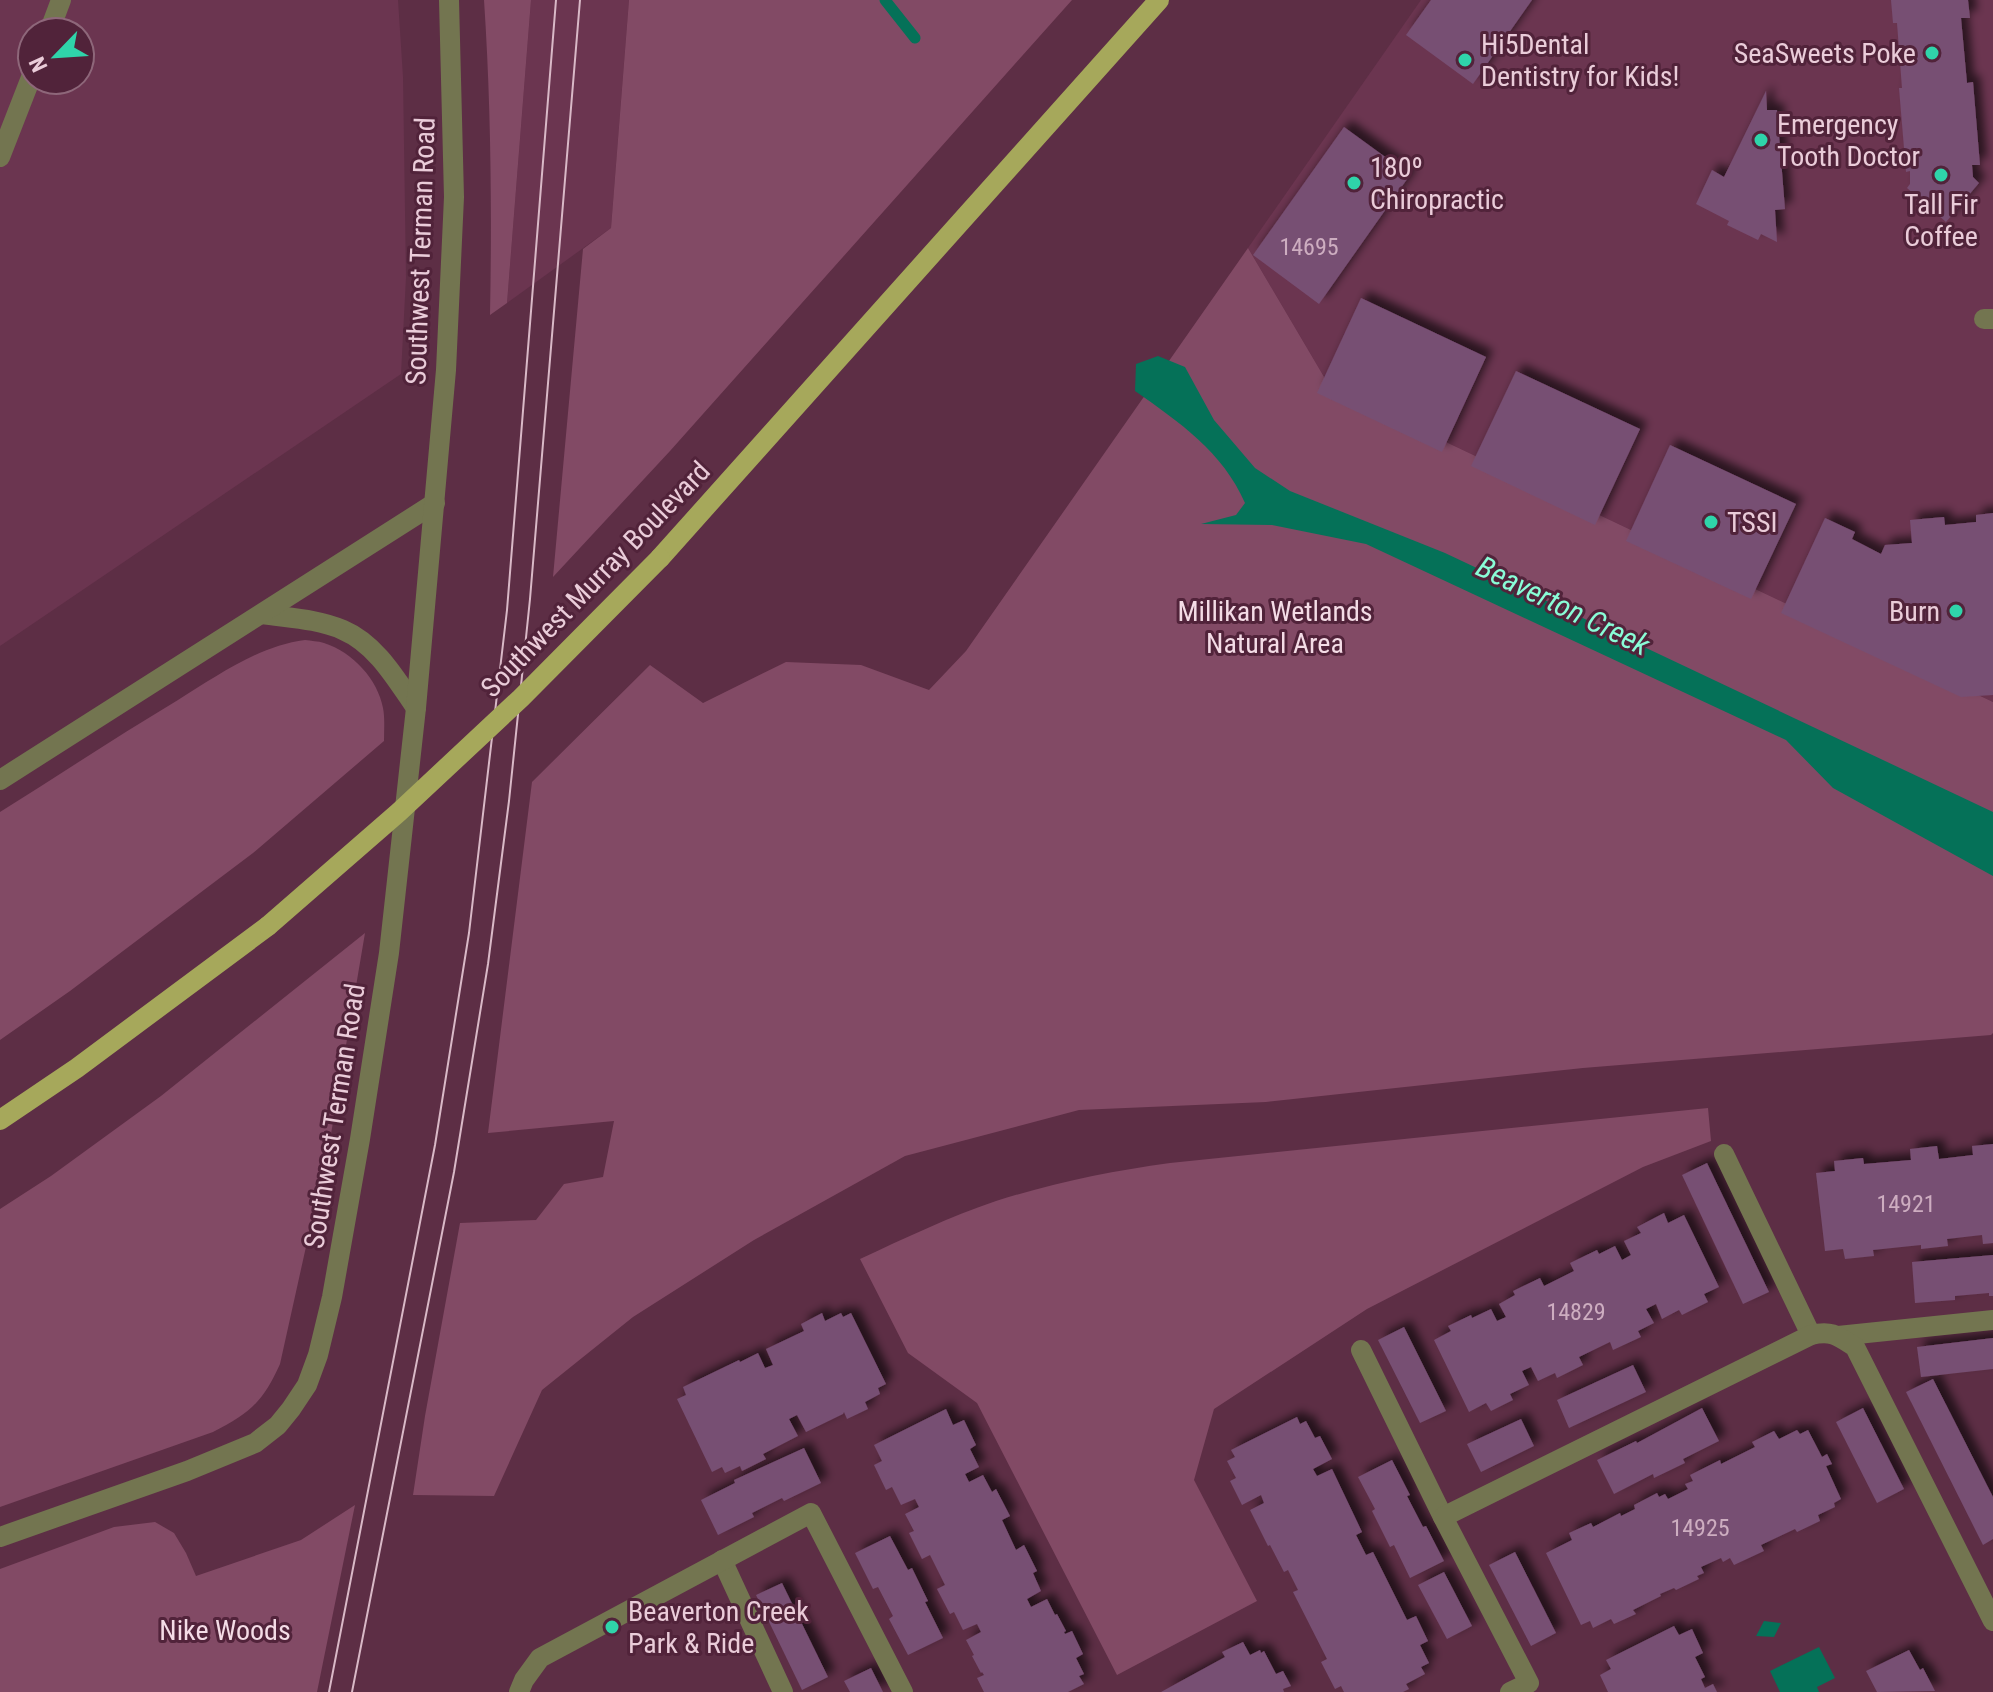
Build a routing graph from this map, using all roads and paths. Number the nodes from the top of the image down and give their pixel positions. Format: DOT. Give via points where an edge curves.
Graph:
graph roads {
  1 [pos="449,0"];
  2 [pos="1159,0"];
  3 [pos="24,96"];
  4 [pos="0,157"];
  5 [pos="435,503"];
  6 [pos="262,614"];
  7 [pos="416,708"];
  8 [pos="0,780"];
  9 [pos="0,1120"];
  10 [pos="1724,1154"];
  11 [pos="1993,1320"];
  12 [pos="1811,1335"];
  13 [pos="1838,1336"];
  14 [pos="1361,1350"];
  15 [pos="1443,1517"];
  16 [pos="0,1537"];
  17 [pos="722,1560"];
  18 [pos="1993,1621"];
  19 [pos="1524,1689"];
  20 [pos="519,1692"];
  21 [pos="783,1692"];
  22 [pos="903,1692"];
  1 -- 5 [label="street, Southwest Terman Road" via="454,197"];
  2 -- 9 [label="main road, Southwest Murray Boulevard, bridge" via="660,558 499,719 268,926"];
  3 -- 4 [label="street"];
  5 -- 6 [label="street"];
  5 -- 7 [label="street, Southwest Terman Road"];
  6 -- 7 [label="street" via="344,631 383,661"];
  6 -- 8 [label="street"];
  7 -- 16 [label="street, Southwest Terman Road" via="389,953 360,1139 332,1297 307,1385 278,1425 255,1443"];
  10 -- 12 [label="street"];
  11 -- 13 [label="street"];
  12 -- 13 [label="street"];
  12 -- 15 [label="street"];
  13 -- 18 [label="street" via="1855,1347"];
  14 -- 15 [label="street"];
  15 -- 19 [label="street"];
  17 -- 20 [label="street" via="540,1658"];
  17 -- 21 [label="street"];
  17 -- 22 [label="street" via="811,1513"];
}
